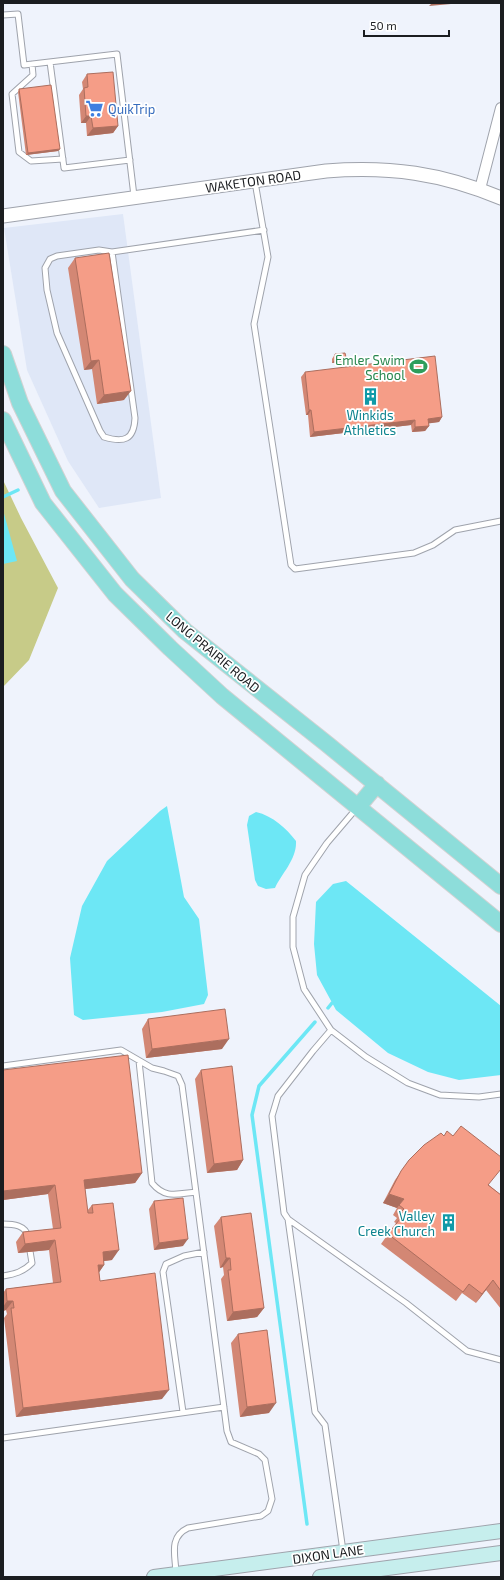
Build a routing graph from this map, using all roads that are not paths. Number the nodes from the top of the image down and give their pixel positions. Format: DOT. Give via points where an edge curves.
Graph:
graph roads {
  1 [pos="3,15"];
  2 [pos="50,62"];
  3 [pos="32,64"];
  4 [pos="501,108"];
  5 [pos="63,159"];
  6 [pos="130,160"];
  7 [pos="255,181"];
  8 [pos="480,189"];
  9 [pos="135,197"];
  10 [pos="501,198"];
  11 [pos="3,216"];
  12 [pos="264,230"];
  13 [pos="112,252"];
  14 [pos="3,354"];
  15 [pos="3,420"];
  16 [pos="501,521"];
  17 [pos="377,784"];
  18 [pos="358,807"];
  19 [pos="501,886"];
  20 [pos="501,924"];
  21 [pos="331,1030"];
  22 [pos="139,1061"];
  23 [pos="3,1066"];
  24 [pos="501,1094"];
  25 [pos="196,1192"];
  26 [pos="288,1219"];
  27 [pos="3,1224"];
  28 [pos="204,1252"];
  29 [pos="3,1276"];
  30 [pos="501,1360"];
  31 [pos="224,1407"];
  32 [pos="183,1412"];
  33 [pos="3,1438"];
  34 [pos="501,1531"];
  35 [pos="343,1552"];
  36 [pos="501,1553"];
  37 [pos="176,1576"];
  38 [pos="154,1577"];
  39 [pos="320,1577"];
  1 -- 3 [label="lane" via="18,14 24,65"];
  2 -- 3 [label="lane"];
  2 -- 5 [label="lane"];
  2 -- 6 [label="lane" via="117,54"];
  3 -- 5 [label="lane" via="33,75 12,94 19,152 31,161"];
  4 -- 8 [label="street"];
  5 -- 6 [label="lane" via="64,168"];
  6 -- 9 [label="lane"];
  7 -- 8 [label="street, WAKETON ROAD" via="326,171 376,169 426,174"];
  7 -- 9 [label="street, WAKETON ROAD"];
  7 -- 12 [label="lane"];
  8 -- 10 [label="street, WAKETON ROAD"];
  9 -- 11 [label="street, WAKETON ROAD"];
  12 -- 13 [label="lane"];
  12 -- 16 [label="lane" via="268,257 254,324 291,565 295,569 414,553 433,545 455,530"];
  13 -- 13 [label="lane" via="99,250 57,256 50,259 45,268 47,290 57,333 100,431 104,437 122,440 130,436 134,430 135,418"];
  14 -- 17 [label="main road, LONG PRAIRIE ROAD" via="20,403 63,491 132,579 185,631"];
  15 -- 18 [label="main road, LONG PRAIRIE ROAD" via="43,503 115,594 222,696"];
  17 -- 18 [label="main road"];
  17 -- 19 [label="main road, LONG PRAIRIE ROAD"];
  18 -- 20 [label="main road, LONG PRAIRIE ROAD"];
  18 -- 21 [label="lane" via="327,843 305,875 293,917 293,947 304,989"];
  21 -- 24 [label="lane" via="366,1057 408,1083 440,1095 479,1097"];
  21 -- 26 [label="lane" via="278,1096 272,1116 284,1213"];
  22 -- 23 [label="lane" via="121,1050"];
  22 -- 25 [label="lane" via="178,1076 182,1086"];
  22 -- 25 [label="lane" via="152,1183 159,1191 165,1193"];
  25 -- 28 [label="lane"];
  26 -- 30 [label="lane" via="406,1303 467,1351"];
  26 -- 35 [label="lane" via="315,1412 325,1426"];
  27 -- 29 [label="lane" via="21,1226 28,1234 32,1263 18,1274"];
  28 -- 31 [label="lane"];
  28 -- 32 [label="lane" via="184,1256 166,1264 163,1272"];
  31 -- 32 [label="lane"];
  31 -- 37 [label="lane" via="231,1442 259,1454 265,1460 272,1499 268,1511 261,1516 188,1528 180,1532 175,1540"];
  32 -- 33 [label="lane"];
  34 -- 35 [label="main road, DIXON LANE"];
  35 -- 37 [label="main road, DIXON LANE"];
  36 -- 39 [label="main road, DIXON LANE"];
  37 -- 38 [label="main road, DIXON LANE"];
}
